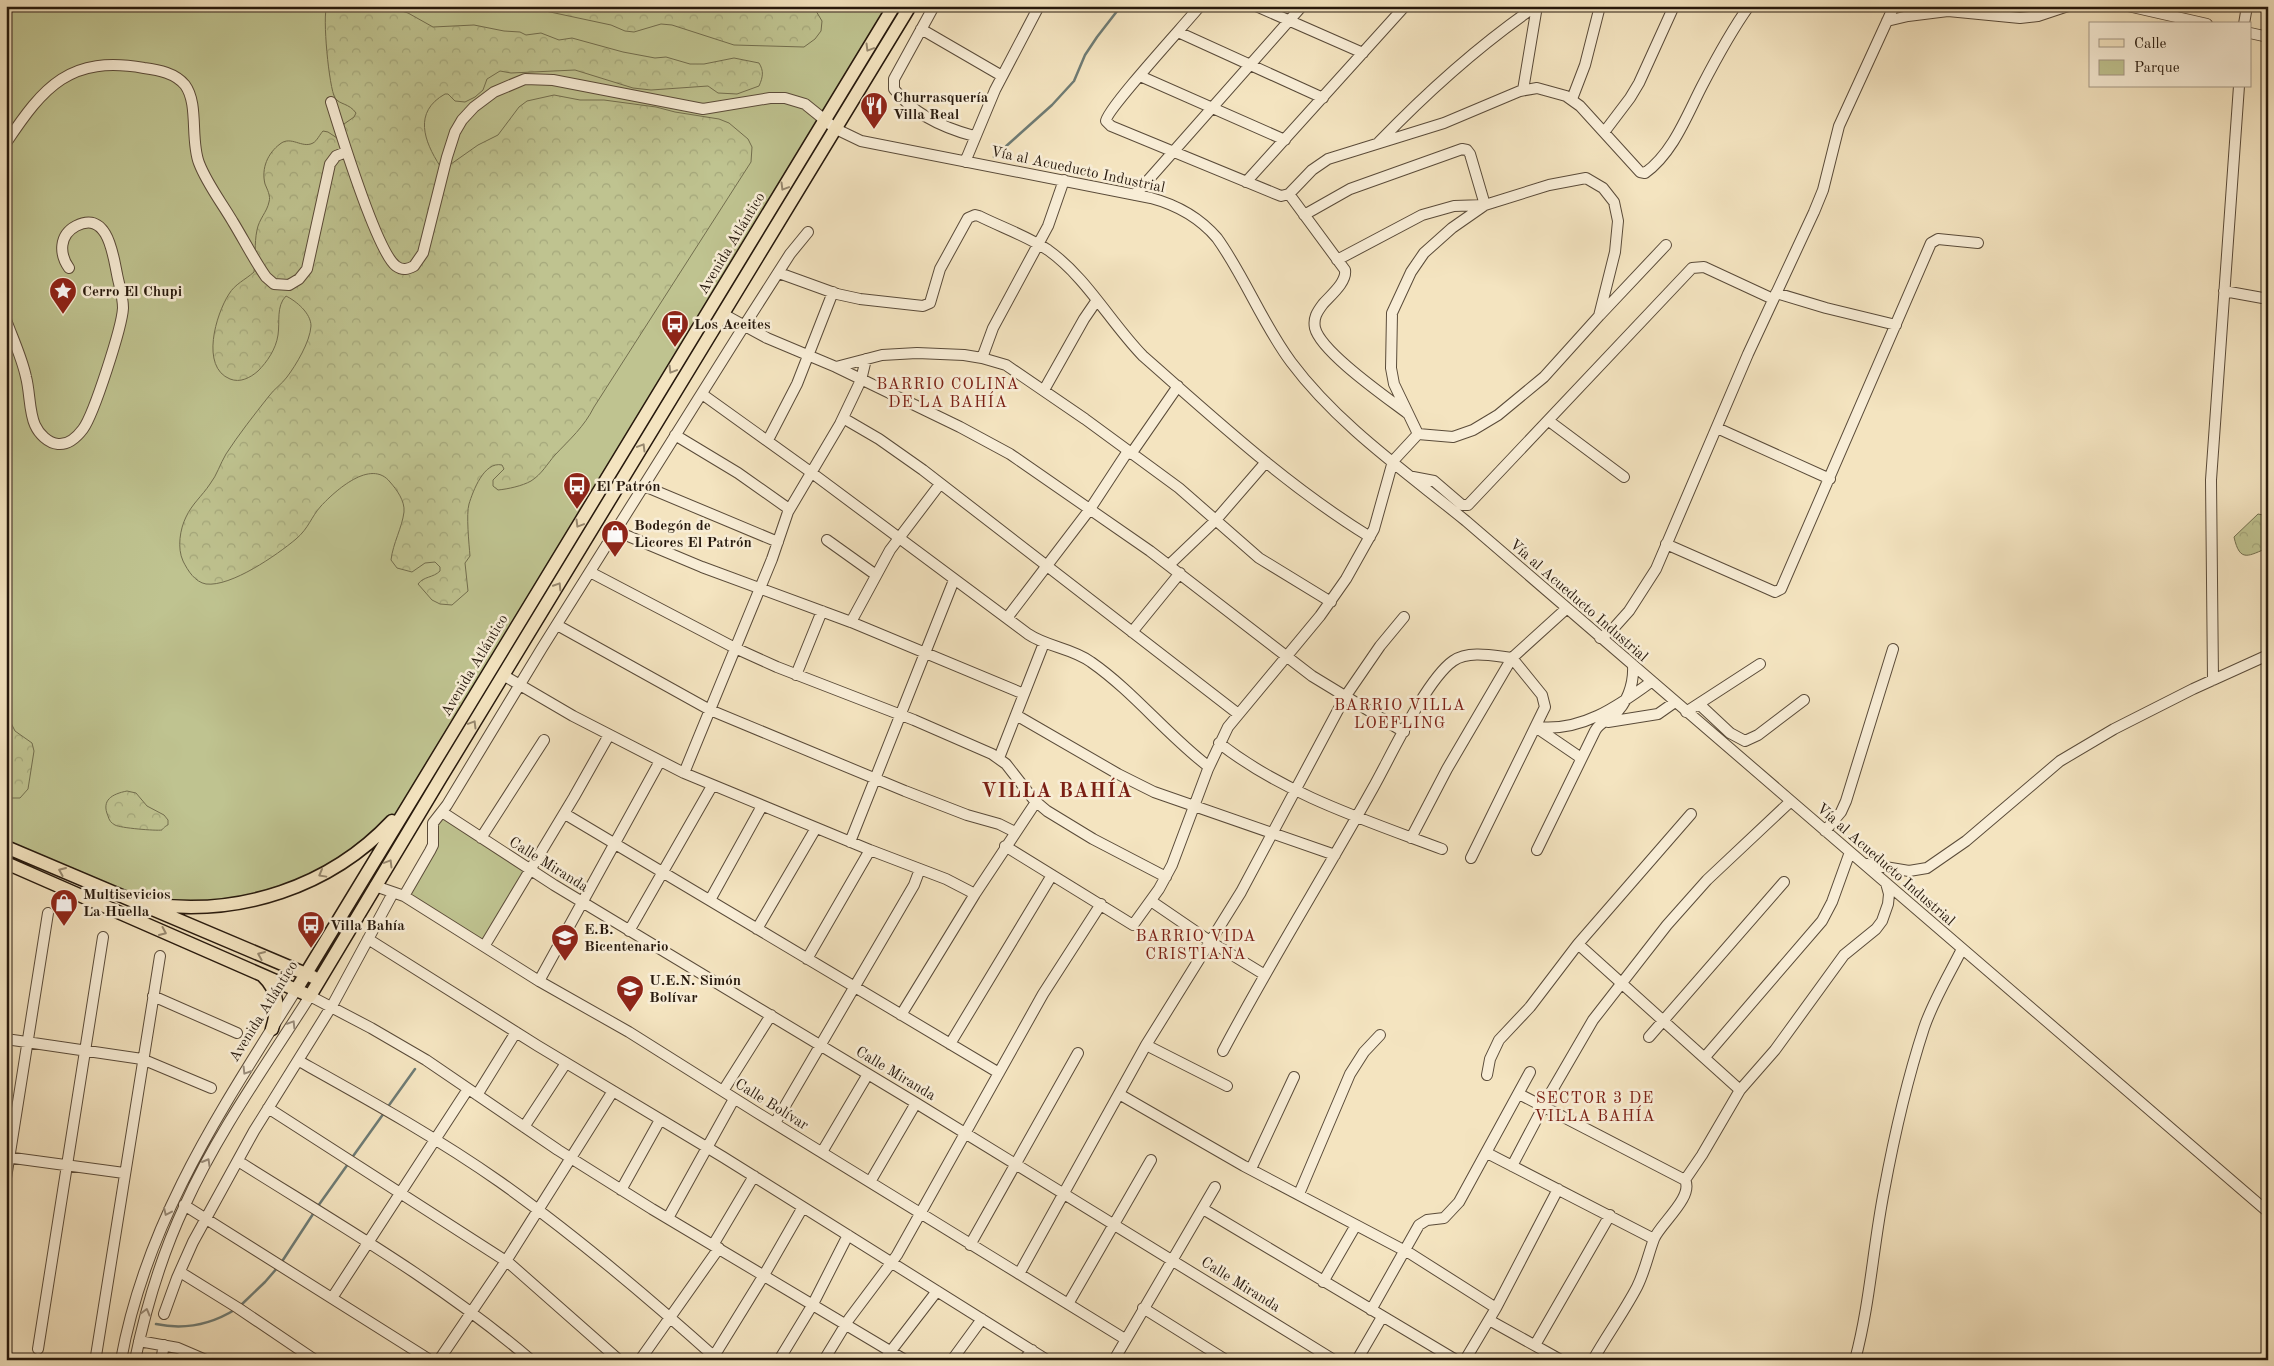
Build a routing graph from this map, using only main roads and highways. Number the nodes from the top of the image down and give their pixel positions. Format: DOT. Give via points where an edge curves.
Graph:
graph roads {
  1 [pos="894,6"];
  2 [pos="910,6"];
  3 [pos="412,798"];
  4 [pos="6,847"];
  5 [pos="6,863"];
  6 [pos="132,901"];
  7 [pos="261,974"];
  8 [pos="306,974"];
  9 [pos="320,980"];
  10 [pos="296,990"];
  11 [pos="272,1029"];
  1 -- 3 [label="main road, Avenida Atlántico, one-way"];
  9 -- 2 [label="main road, Avenida Atlántico, one-way"];
  3 -- 6 [label="main road, one-way" via="359,851 298,886 254,900 217,906 180,907"];
  3 -- 8 [label="main road, Avenida Atlántico"];
  6 -- 4 [label="main road, one-way"];
  5 -- 7 [label="main road, one-way"];
  8 -- 6 [label="main road, one-way"];
  7 -- 10 [label="main road"];
  7 -- 11 [label="main road" via="272,987 277,1001"];
  8 -- 9 [label="main road"];
  8 -- 10 [label="main road, Avenida Atlántico"];
  9 -- 10 [label="main road, Avenida Atlántico" via="310,996"];
}
